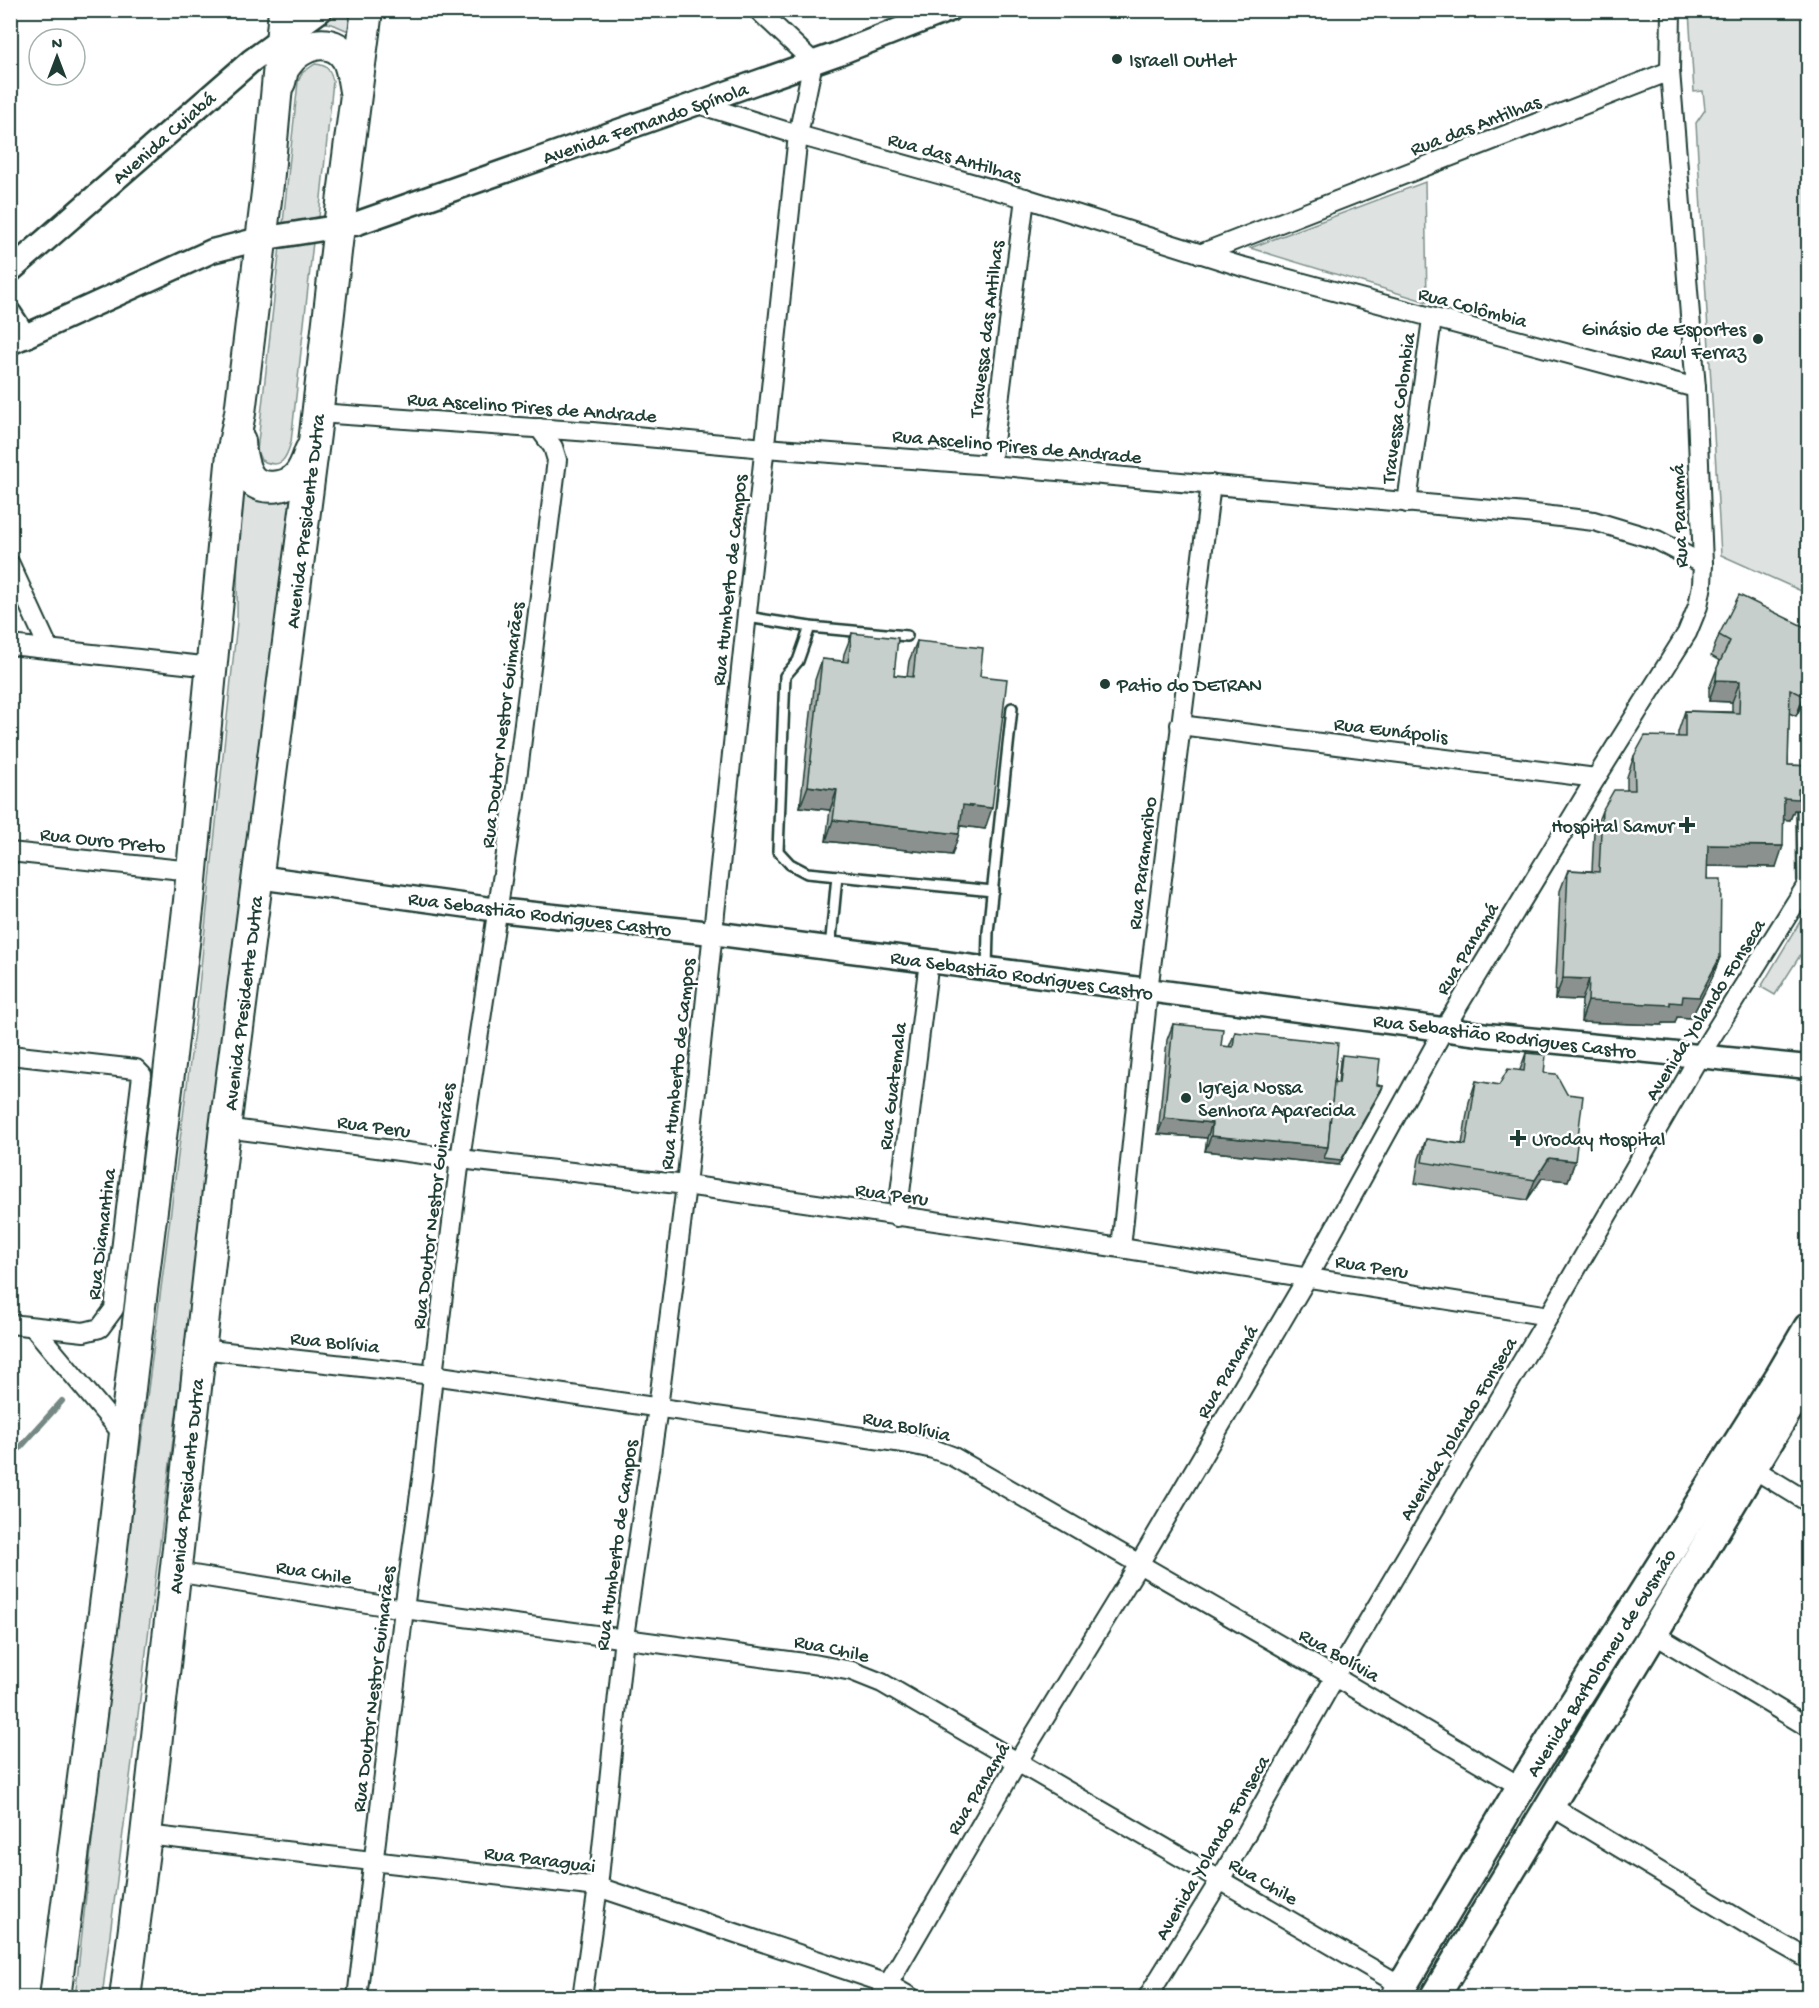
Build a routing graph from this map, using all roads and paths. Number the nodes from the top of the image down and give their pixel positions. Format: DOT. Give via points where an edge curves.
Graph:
graph roads {
  1 [pos="321,10"];
  2 [pos="367,10"];
  3 [pos="758,10"];
  4 [pos="949,10"];
  5 [pos="1671,10"];
  6 [pos="282,24"];
  7 [pos="813,62"];
  8 [pos="1670,71"];
  9 [pos="277,96"];
  10 [pos="357,103"];
  11 [pos="698,104"];
  12 [pos="798,135"];
  13 [pos="1025,198"];
  14 [pos="339,226"];
  15 [pos="1239,239"];
  16 [pos="260,240"];
  17 [pos="1200,254"];
  18 [pos="1240,266"];
  19 [pos="10,271"];
  20 [pos="10,314"];
  21 [pos="1432,319"];
  22 [pos="18,340"];
  23 [pos="1696,388"];
  24 [pos="240,413"];
  25 [pos="316,424"];
  26 [pos="539,428"];
  27 [pos="765,448"];
  28 [pos="991,465"];
  29 [pos="1211,484"];
  30 [pos="1407,503"];
  31 [pos="10,564"];
  32 [pos="1703,564"];
  33 [pos="747,617"];
  34 [pos="810,627"];
  35 [pos="907,636"];
  36 [pos="10,645"];
  37 [pos="49,648"];
  38 [pos="212,668"];
  39 [pos="1012,708"];
  40 [pos="1180,725"];
  41 [pos="1596,778"];
  42 [pos="1802,786"];
  43 [pos="10,852"];
  44 [pos="192,871"];
  45 [pos="837,876"];
  46 [pos="258,877"];
  47 [pos="1806,888"];
  48 [pos="993,891"];
  49 [pos="498,910"];
  50 [pos="712,933"];
  51 [pos="830,949"];
  52 [pos="929,961"];
  53 [pos="987,969"];
  54 [pos="1148,991"];
  55 [pos="1444,1029"];
  56 [pos="10,1055"];
  57 [pos="1699,1056"];
  58 [pos="1798,1066"];
  59 [pos="1809,1073"];
  60 [pos="225,1128"];
  61 [pos="460,1159"];
  62 [pos="686,1185"];
  63 [pos="897,1216"];
  64 [pos="1121,1248"];
  65 [pos="1307,1278"];
  66 [pos="1549,1316"];
  67 [pos="10,1324"];
  68 [pos="33,1327"];
  69 [pos="1809,1328"];
  70 [pos="201,1349"];
  71 [pos="433,1375"];
  72 [pos="1809,1376"];
  73 [pos="658,1408"];
  74 [pos="125,1437"];
  75 [pos="1754,1469"];
  76 [pos="1809,1502"];
  77 [pos="1139,1564"];
  78 [pos="175,1572"];
  79 [pos="404,1609"];
  80 [pos="1654,1634"];
  81 [pos="624,1637"];
  82 [pos="1335,1677"];
  83 [pos="1809,1727"];
  84 [pos="1017,1763"];
  85 [pos="1521,1787"];
  86 [pos="1549,1804"];
  87 [pos="146,1835"];
  88 [pos="373,1862"];
  89 [pos="1220,1880"];
  90 [pos="598,1887"];
  91 [pos="1809,1959"];
  92 [pos="884,1991"];
  93 [pos="1398,1992"];
  94 [pos="55,1998"];
  95 [pos="125,1998"];
  96 [pos="357,1998"];
  97 [pos="582,1998"];
  98 [pos="912,1998"];
  99 [pos="1147,1998"];
  100 [pos="1434,1998"];
  1 -- 6 [label="street, Avenida Cuiabá"];
  2 -- 10 [label="highway, Avenida Presidente Dutra"];
  3 -- 7 [label="street"];
  4 -- 7 [label="street, Avenida Fernando Spínola"];
  5 -- 8 [label="street"];
  6 -- 9 [label="highway"];
  6 -- 19 [label="street, Avenida Cuiabá" via="242,69"];
  7 -- 11 [label="street, Avenida Fernando Spínola"];
  7 -- 12 [label="street, Rua Humberto de Campos"];
  8 -- 15 [label="street, Rua das Antilhas"];
  8 -- 23 [label="street, Rua Panamá"];
  9 -- 10 [label="highway" via="284,66 296,52 321,44 338,48 348,60"];
  9 -- 16 [label="highway"];
  10 -- 14 [label="highway, Avenida Presidente Dutra"];
  11 -- 12 [label="street, Rua das Antilhas"];
  11 -- 14 [label="street, Avenida Fernando Spínola" via="355,224"];
  12 -- 13 [label="street, Rua das Antilhas"];
  12 -- 27 [label="street, Rua Humberto de Campos"];
  13 -- 17 [label="street, Rua das Antilhas"];
  13 -- 28 [label="street, Travessa das Antilhas"];
  14 -- 16 [label="street, Avenida Fernando Spínola"];
  14 -- 25 [label="highway, Avenida Presidente Dutra"];
  15 -- 17 [label="street, Rua das Antilhas"];
  15 -- 18 [label="street"];
  16 -- 22 [label="street, Avenida Fernando Spínola" via="212,250"];
  16 -- 24 [label="highway"];
  17 -- 18 [label="street, Rua das Antilhas"];
  18 -- 21 [label="street, Rua Colômbia"];
  20 -- 22 [label="street"];
  21 -- 23 [label="street, Rua Colômbia"];
  21 -- 30 [label="street, Travessa Colombia"];
  23 -- 32 [label="street, Rua Panamá"];
  24 -- 25 [label="highway" via="244,466 253,481 269,488 288,484 298,476 305,465"];
  24 -- 38 [label="highway" via="232,454"];
  25 -- 26 [label="street, Rua Ascelino Pires de Andrade"];
  25 -- 46 [label="highway, Avenida Presidente Dutra"];
  26 -- 27 [label="street, Rua Ascelino Pires de Andrade"];
  26 -- 49 [label="street, Rua Doutor Nestor Guimarães" via="548,437 558,460"];
  27 -- 28 [label="street, Rua Ascelino Pires de Andrade"];
  27 -- 33 [label="street, Rua Humberto de Campos"];
  28 -- 29 [label="street, Rua Ascelino Pires de Andrade"];
  29 -- 30 [label="street, Rua Ascelino Pires de Andrade"];
  29 -- 40 [label="street, Rua Paramaribo"];
  30 -- 32 [label="street, Rua Ascelino Pires de Andrade" via="1594,521 1657,540"];
  31 -- 37 [label="street"];
  32 -- 41 [label="street, Rua Panamá" via="1698,606 1687,633"];
  33 -- 34 [label="lane"];
  33 -- 50 [label="street, Rua Humberto de Campos"];
  34 -- 35 [label="lane"];
  34 -- 45 [label="lane" via="798,661 785,676 778,851 790,864 807,873"];
  36 -- 37 [label="street"];
  37 -- 38 [label="street"];
  38 -- 44 [label="highway"];
  39 -- 48 [label="lane"];
  40 -- 41 [label="street, Rua Eunápolis"];
  40 -- 54 [label="street, Rua Paramaribo"];
  41 -- 55 [label="street, Rua Panamá"];
  42 -- 47 [label="lane"];
  43 -- 44 [label="street, Rua Ouro Preto"];
  44 -- 74 [label="highway"];
  45 -- 48 [label="lane"];
  45 -- 51 [label="lane"];
  46 -- 49 [label="street, Rua Sebastião Rodrigues Castro"];
  46 -- 60 [label="highway, Avenida Presidente Dutra"];
  47 -- 57 [label="street, Avenida Yolando Fonseca"];
  48 -- 53 [label="lane"];
  49 -- 50 [label="street, Rua Sebastião Rodrigues Castro"];
  49 -- 61 [label="street, Rua Doutor Nestor Guimarães"];
  50 -- 51 [label="street, Rua Sebastião Rodrigues Castro"];
  50 -- 62 [label="street, Rua Humberto de Campos"];
  51 -- 52 [label="street, Rua Sebastião Rodrigues Castro"];
  52 -- 53 [label="street, Rua Sebastião Rodrigues Castro"];
  52 -- 63 [label="street, Rua Guatemala"];
  53 -- 54 [label="street, Rua Sebastião Rodrigues Castro"];
  54 -- 55 [label="street, Rua Sebastião Rodrigues Castro"];
  54 -- 64 [label="street, Rua Paramaribo"];
  55 -- 57 [label="street, Rua Sebastião Rodrigues Castro"];
  55 -- 65 [label="street, Rua Panamá"];
  56 -- 68 [label="street, Rua Diamantina" via="136,1069 142,1075 114,1309 100,1328 84,1332"];
  57 -- 58 [label="street, Rua Sebastião Rodrigues Castro"];
  57 -- 66 [label="street, Avenida Yolando Fonseca"];
  58 -- 59 [label="street, Rua Sebastião Rodrigues Castro"];
  60 -- 61 [label="street, Rua Peru"];
  60 -- 70 [label="highway, Avenida Presidente Dutra"];
  61 -- 62 [label="street, Rua Peru"];
  61 -- 71 [label="street, Rua Doutor Nestor Guimarães"];
  62 -- 63 [label="street, Rua Peru"];
  62 -- 73 [label="street, Rua Humberto de Campos"];
  63 -- 64 [label="street, Rua Peru"];
  64 -- 65 [label="street, Rua Peru"];
  65 -- 66 [label="street, Rua Peru"];
  65 -- 77 [label="street, Rua Panamá"];
  66 -- 82 [label="street, Avenida Yolando Fonseca"];
  67 -- 68 [label="street, Rua Diamantina"];
  68 -- 74 [label="street"];
  69 -- 85 [label="main road, Avenida Bartolomeu de Gusmão"];
  70 -- 71 [label="street, Rua Bolívia"];
  70 -- 78 [label="highway, Avenida Presidente Dutra"];
  71 -- 73 [label="street, Rua Bolívia"];
  71 -- 79 [label="street, Rua Doutor Nestor Guimarães"];
  72 -- 75 [label="main road, Avenida Bartolomeu de Gusmão"];
  73 -- 77 [label="street, Rua Bolívia" via="933,1449 952,1456"];
  73 -- 81 [label="street, Rua Humberto de Campos"];
  74 -- 94 [label="highway"];
  75 -- 76 [label="street"];
  75 -- 80 [label="main road, Avenida Bartolomeu de Gusmão"];
  77 -- 82 [label="street, Rua Bolívia"];
  77 -- 84 [label="street, Rua Panamá"];
  78 -- 79 [label="street, Rua Chile"];
  78 -- 87 [label="highway, Avenida Presidente Dutra"];
  79 -- 81 [label="street, Rua Chile"];
  79 -- 88 [label="street, Rua Doutor Nestor Guimarães"];
  80 -- 83 [label="street"];
  80 -- 86 [label="main road, Avenida Bartolomeu de Gusmão"];
  81 -- 84 [label="street, Rua Chile" via="852,1671 882,1683"];
  81 -- 90 [label="street, Rua Humberto de Campos"];
  82 -- 85 [label="street, Rua Bolívia"];
  82 -- 89 [label="street, Avenida Yolando Fonseca"];
  84 -- 89 [label="street, Rua Chile"];
  84 -- 92 [label="street, Rua Panamá"];
  85 -- 93 [label="main road, Avenida Bartolomeu de Gusmão"];
  86 -- 91 [label="street"];
  86 -- 100 [label="main road, Avenida Bartolomeu de Gusmão"];
  87 -- 88 [label="street, Rua Paraguai"];
  87 -- 95 [label="highway, Avenida Presidente Dutra"];
  88 -- 90 [label="street, Rua Paraguai"];
  88 -- 96 [label="street, Rua Doutor Nestor Guimarães"];
  89 -- 93 [label="street, Rua Chile"];
  89 -- 99 [label="street, Avenida Yolando Fonseca"];
  90 -- 92 [label="street, Rua Paraguai"];
  90 -- 97 [label="street, Rua Humberto de Campos"];
  92 -- 98 [label="street, Rua Paraguai"];
}
